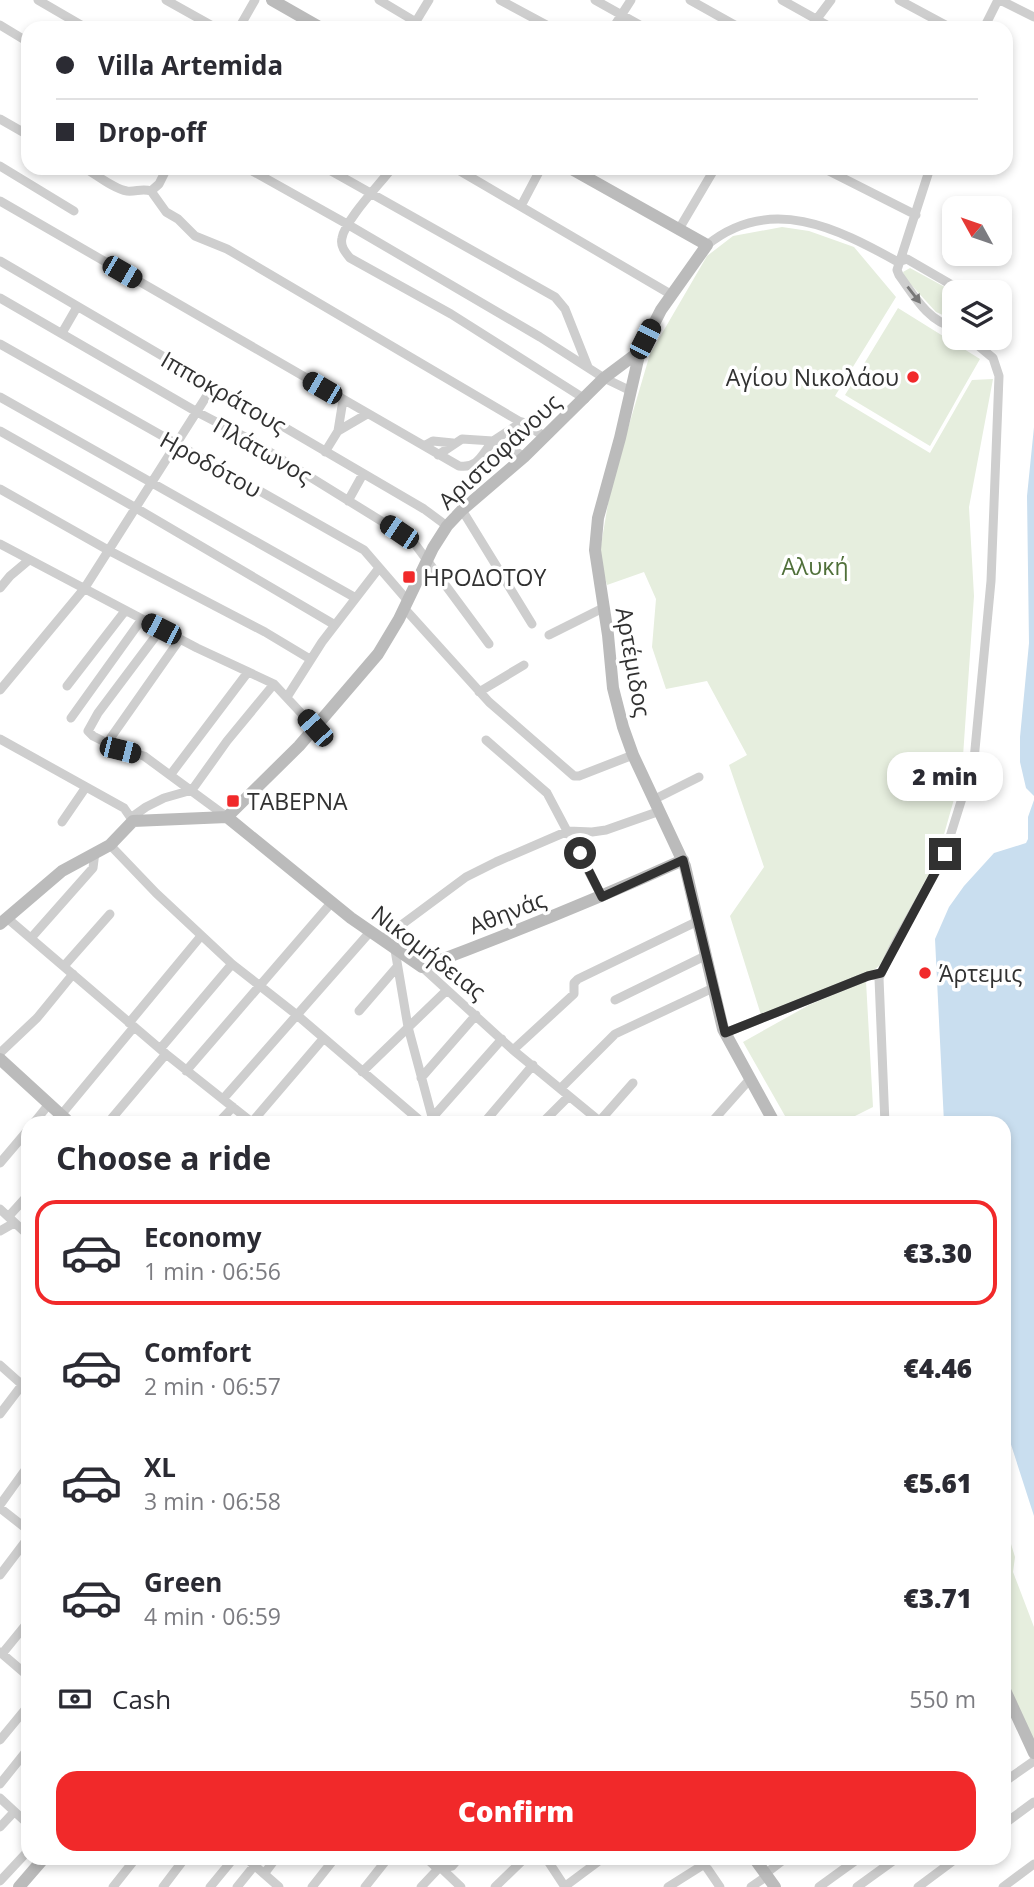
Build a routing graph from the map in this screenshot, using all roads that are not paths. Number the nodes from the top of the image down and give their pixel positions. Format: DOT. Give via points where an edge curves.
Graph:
graph roads {
  1 [pos="38,0"];
  2 [pos="166,0"];
  3 [pos="255,0"];
  4 [pos="379,0"];
  5 [pos="429,0"];
  6 [pos="499,0"];
  7 [pos="595,0"];
  8 [pos="631,0"];
  9 [pos="690,0"];
  10 [pos="782,0"];
  11 [pos="831,0"];
  12 [pos="899,0"];
  13 [pos="999,0"];
  14 [pos="277,3"];
  15 [pos="621,14"];
  16 [pos="1034,17"];
  17 [pos="74,21"];
  18 [pos="203,21"];
  19 [pos="243,21"];
  20 [pos="309,21"];
  21 [pos="408,21"];
  22 [pos="416,21"];
  23 [pos="539,21"];
  24 [pos="617,21"];
  25 [pos="633,21"];
  26 [pos="728,21"];
  27 [pos="809,21"];
  28 [pos="815,21"];
  29 [pos="938,21"];
  30 [pos="988,21"];
  31 [pos="0,25"];
  32 [pos="21,38"];
  33 [pos="0,118"];
  34 [pos="21,131"];
  35 [pos="0,166"];
  36 [pos="97,175"];
  37 [pos="164,175"];
  38 [pos="260,175"];
  39 [pos="338,175"];
  40 [pos="387,175"];
  41 [pos="467,175"];
  42 [pos="538,175"];
  43 [pos="583,175"];
  44 [pos="711,175"];
  45 [pos="838,175"];
  46 [pos="928,175"];
  47 [pos="151,191"];
  48 [pos="372,194"];
  49 [pos="0,201"];
  50 [pos="522,206"];
  51 [pos="74,211"];
  52 [pos="916,215"];
  53 [pos="347,224"];
  54 [pos="679,229"];
  55 [pos="707,245"];
  56 [pos="0,261"];
  57 [pos="898,262"];
  58 [pos="943,280"];
  59 [pos="672,295"];
  60 [pos="0,298"];
  61 [pos="77,307"];
  62 [pos="942,323"];
  63 [pos="62,333"];
  64 [pos="0,344"];
  65 [pos="983,350"];
  66 [pos="640,351"];
  67 [pos="588,367"];
  68 [pos="604,378"];
  69 [pos="213,386"];
  70 [pos="631,391"];
  71 [pos="0,397"];
  72 [pos="585,399"];
  73 [pos="343,400"];
  74 [pos="197,412"];
  75 [pos="368,414"];
  76 [pos="522,422"];
  77 [pos="0,431"];
  78 [pos="338,431"];
  79 [pos="546,437"];
  80 [pos="493,441"];
  81 [pos="453,443"];
  82 [pos="176,445"];
  83 [pos="424,446"];
  84 [pos="513,448"];
  85 [pos="326,452"];
  86 [pos="438,455"];
  87 [pos="524,457"];
  88 [pos="363,474"];
  89 [pos="152,482"];
  90 [pos="0,489"];
  91 [pos="348,500"];
  92 [pos="136,508"];
  93 [pos="462,510"];
  94 [pos="447,526"];
  95 [pos="0,544"];
  96 [pos="108,550"];
  97 [pos="29,560"];
  98 [pos="428,560"];
  99 [pos="379,568"];
  100 [pos="0,588"];
  101 [pos="84,589"];
  102 [pos="354,597"];
  103 [pos="406,605"];
  104 [pos="603,608"];
  105 [pos="125,611"];
  106 [pos="142,619"];
  107 [pos="532,624"];
  108 [pos="335,625"];
  109 [pos="161,629"];
  110 [pos="549,635"];
  111 [pos="180,639"];
  112 [pos="489,644"];
  113 [pos="310,659"];
  114 [pos="524,665"];
  115 [pos="248,672"];
  116 [pos="274,684"];
  117 [pos="67,686"];
  118 [pos="0,690"];
  119 [pos="479,692"];
  120 [pos="287,697"];
  121 [pos="71,718"];
  122 [pos="315,728"];
  123 [pos="0,739"];
  124 [pos="486,740"];
  125 [pos="107,743"];
  126 [pos="633,755"];
  127 [pos="171,775"];
  128 [pos="699,777"];
  129 [pos="86,787"];
  130 [pos="192,790"];
  131 [pos="657,805"];
  132 [pos="227,817"];
  133 [pos="133,819"];
  134 [pos="62,822"];
  135 [pos="568,831"];
  136 [pos="110,845"];
  137 [pos="95,852"];
  138 [pos="683,860"];
  139 [pos="602,897"];
  140 [pos="332,902"];
  141 [pos="110,914"];
  142 [pos="4,921"];
  143 [pos="698,921"];
  144 [pos="201,936"];
  145 [pos="375,936"];
  146 [pos="31,938"];
  147 [pos="395,950"];
  148 [pos="705,956"];
  149 [pos="232,964"];
  150 [pos="64,966"];
  151 [pos="397,967"];
  152 [pos="422,967"];
  153 [pos="881,973"];
  154 [pos="73,975"];
  155 [pos="261,986"];
  156 [pos="713,988"];
  157 [pos="447,990"];
  158 [pos="615,999"];
  159 [pos="359,1011"];
  160 [pos="297,1015"];
  161 [pos="476,1015"];
  162 [pos="131,1025"];
  163 [pos="408,1027"];
  164 [pos="725,1033"];
  165 [pos="323,1039"];
  166 [pos="502,1040"];
  167 [pos="513,1050"];
  168 [pos="163,1052"];
  169 [pos="0,1053"];
  170 [pos="0,1059"];
  171 [pos="533,1065"];
  172 [pos="186,1070"];
  173 [pos="362,1072"];
  174 [pos="421,1078"];
  175 [pos="750,1079"];
  176 [pos="633,1083"];
  177 [pos="561,1088"];
  178 [pos="569,1096"];
  179 [pos="223,1099"];
  180 [pos="49,1104"];
  181 [pos="233,1107"];
  182 [pos="39,1116"];
  183 [pos="63,1116"];
  184 [pos="68,1116"];
  185 [pos="113,1116"];
  186 [pos="225,1116"];
  187 [pos="244,1116"];
  188 [pos="259,1116"];
  189 [pos="422,1116"];
  190 [pos="429,1116"];
  191 [pos="435,1116"];
  192 [pos="490,1116"];
  193 [pos="549,1116"];
  194 [pos="592,1116"];
  195 [pos="606,1116"];
  196 [pos="717,1116"];
  197 [pos="767,1116"];
  198 [pos="885,1116"];
  199 [pos="21,1138"];
  200 [pos="0,1163"];
  201 [pos="21,1205"];
  202 [pos="0,1209"];
  203 [pos="11,1220"];
  204 [pos="21,1229"];
  205 [pos="0,1231"];
  206 [pos="0,1365"];
  207 [pos="21,1384"];
  208 [pos="21,1393"];
  209 [pos="0,1414"];
  210 [pos="21,1477"];
  211 [pos="0,1509"];
  212 [pos="21,1525"];
  213 [pos="21,1547"];
  214 [pos="0,1575"];
  215 [pos="21,1630"];
  216 [pos="1,1653"];
  217 [pos="21,1670"];
  218 [pos="1011,1702"];
  219 [pos="21,1714"];
  220 [pos="0,1740"];
  221 [pos="1034,1753"];
  222 [pos="21,1758"];
  223 [pos="1034,1761"];
  224 [pos="1011,1777"];
  225 [pos="0,1784"];
  226 [pos="0,1798"];
  227 [pos="1034,1802"];
  228 [pos="14,1812"];
  229 [pos="21,1818"];
  230 [pos="1011,1819"];
  231 [pos="0,1827"];
  232 [pos="21,1858"];
  233 [pos="1034,1864"];
  234 [pos="38,1865"];
  235 [pos="130,1865"];
  236 [pos="180,1865"];
  237 [pos="228,1865"];
  238 [pos="271,1865"];
  239 [pos="329,1865"];
  240 [pos="382,1865"];
  241 [pos="435,1865"];
  242 [pos="453,1865"];
  243 [pos="518,1865"];
  244 [pos="550,1865"];
  245 [pos="594,1865"];
  246 [pos="705,1865"];
  247 [pos="780,1865"];
  248 [pos="849,1865"];
  249 [pos="887,1865"];
  250 [pos="948,1865"];
  251 [pos="254,1866"];
  252 [pos="440,1869"];
  253 [pos="264,1874"];
  254 [pos="769,1879"];
  255 [pos="0,1881"];
  256 [pos="19,1887"];
  257 [pos="113,1887"];
  258 [pos="163,1887"];
  259 [pos="210,1887"];
  260 [pos="237,1887"];
  261 [pos="279,1887"];
  262 [pos="312,1887"];
  263 [pos="365,1887"];
  264 [pos="421,1887"];
  265 [pos="461,1887"];
  266 [pos="495,1887"];
  267 [pos="564,1887"];
  268 [pos="668,1887"];
  269 [pos="720,1887"];
  270 [pos="751,1887"];
  271 [pos="819,1887"];
  272 [pos="857,1887"];
  273 [pos="918,1887"];
  274 [pos="1003,1887"];
  1 -- 17 [label="street"];
  2 -- 18 [label="street"];
  3 -- 19 [label="street"];
  4 -- 21 [label="street"];
  5 -- 22 [label="street"];
  6 -- 23 [label="street"];
  7 -- 15 [label="street"];
  8 -- 15 [label="street"];
  9 -- 26 [label="street"];
  10 -- 27 [label="street"];
  11 -- 28 [label="street"];
  12 -- 29 [label="street"];
  13 -- 16 [label="street"];
  13 -- 30 [label="street"];
  14 -- 20 [label="street"];
  15 -- 24 [label="street"];
  15 -- 25 [label="street"];
  31 -- 32 [label="street"];
  33 -- 34 [label="street"];
  35 -- 51 [label="street"];
  36 -- 47 [label="street" via="119,188"];
  37 -- 47 [label="street"];
  38 -- 53 [label="street"];
  39 -- 48 [label="street"];
  40 -- 48 [label="street"];
  41 -- 50 [label="street"];
  42 -- 50 [label="street"];
  43 -- 54 [label="street"];
  44 -- 54 [label="street"];
  45 -- 52 [label="street"];
  46 -- 52 [label="street"];
  47 -- 76 [label="street" via="166,212 195,236 227,249"];
  48 -- 53 [label="street"];
  48 -- 67 [label="street" via="559,300"];
  49 -- 73 [label="street"];
  50 -- 59 [label="street"];
  52 -- 57 [label="street"];
  53 -- 67 [label="street"];
  53 -- 72 [label="street" via="342,246 350,258"];
  54 -- 55 [label="street"];
  55 -- 57 [label="street" via="743,224 790,219 849,235"];
  55 -- 59 [label="street, Αρτέμιδος"];
  56 -- 61 [label="street, Ιπποκράτους"];
  57 -- 58 [label="street" via="907,259"];
  57 -- 62 [label="street, one-way" via="899,275 928,313"];
  59 -- 66 [label="street, Αρτέμιδος"];
  60 -- 63 [label="street, Πλάτωνος"];
  61 -- 63 [label="street"];
  61 -- 69 [label="street, Ιπποκράτους"];
  63 -- 74 [label="street, Πλάτωνος"];
  64 -- 82 [label="street, Ηροδότου"];
  65 -- 153 [label="street" via="999,373 990,581 974,760 943,859"];
  66 -- 68 [label="street, Αριστοφάνους"];
  66 -- 70 [label="street, Αρτέμιδος"];
  67 -- 68 [label="street"];
  68 -- 70 [label="street"];
  68 -- 72 [label="street, Αριστοφάνους"];
  69 -- 74 [label="street"];
  69 -- 85 [label="street, Ιπποκράτους"];
  70 -- 104 [label="street, Αρτέμιδος" via="595,531"];
  71 -- 89 [label="street"];
  72 -- 79 [label="street, Αριστοφάνους"];
  73 -- 75 [label="street"];
  73 -- 78 [label="street"];
  74 -- 82 [label="street"];
  74 -- 91 [label="street, Πλάτωνος"];
  75 -- 78 [label="street"];
  75 -- 83 [label="street"];
  76 -- 79 [label="street"];
  76 -- 80 [label="street"];
  76 -- 84 [label="street"];
  77 -- 92 [label="street"];
  78 -- 85 [label="street"];
  79 -- 87 [label="street, Αριστοφάνους"];
  80 -- 81 [label="street" via="467,438"];
  80 -- 84 [label="street"];
  80 -- 86 [label="street" via="471,466 459,466"];
  81 -- 83 [label="street" via="433,441"];
  81 -- 86 [label="street"];
  82 -- 89 [label="street"];
  82 -- 99 [label="street, Ηροδότου" via="364,550"];
  83 -- 86 [label="street"];
  84 -- 87 [label="street"];
  85 -- 88 [label="street, Ιπποκράτους"];
  87 -- 93 [label="street, Αριστοφάνους"];
  88 -- 91 [label="street"];
  88 -- 94 [label="street, Ιπποκράτους"];
  89 -- 92 [label="street"];
  89 -- 102 [label="street"];
  90 -- 96 [label="street"];
  91 -- 98 [label="street, Πλάτωνος" via="412,540"];
  92 -- 96 [label="street"];
  92 -- 108 [label="street"];
  93 -- 94 [label="street, Αριστοφάνους"];
  93 -- 107 [label="street"];
  94 -- 98 [label="street, Αριστοφάνους"];
  95 -- 97 [label="street"];
  96 -- 101 [label="street"];
  96 -- 113 [label="street"];
  97 -- 100 [label="street"];
  97 -- 101 [label="street"];
  98 -- 103 [label="street, Αριστοφάνους"];
  98 -- 112 [label="street, Πλάτωνος"];
  99 -- 102 [label="street"];
  99 -- 103 [label="street, Ηροδότου"];
  101 -- 105 [label="street"];
  101 -- 118 [label="street"];
  102 -- 108 [label="street"];
  103 -- 119 [label="street, Ηροδότου"];
  103 -- 122 [label="street, Αριστοφάνους" via="378,654"];
  104 -- 110 [label="street"];
  104 -- 126 [label="street, Αρτέμιδος" via="612,688"];
  105 -- 106 [label="street"];
  105 -- 117 [label="street"];
  106 -- 109 [label="street"];
  106 -- 121 [label="street"];
  108 -- 113 [label="street"];
  109 -- 111 [label="street"];
  109 -- 125 [label="street" via="89,727 93,736"];
  111 -- 115 [label="street"];
  111 -- 125 [label="street"];
  113 -- 120 [label="street"];
  114 -- 119 [label="street"];
  115 -- 116 [label="street"];
  115 -- 127 [label="street"];
  116 -- 120 [label="street"];
  116 -- 130 [label="street"];
  119 -- 126 [label="street, Ηροδότου" via="574,776"];
  120 -- 122 [label="street"];
  122 -- 132 [label="street, Αριστοφάνους"];
  123 -- 129 [label="street"];
  124 -- 135 [label="street" via="547,793"];
  125 -- 127 [label="street" via="142,755"];
  126 -- 131 [label="street, Αρτέμιδος"];
  127 -- 130 [label="street"];
  128 -- 131 [label="street"];
  129 -- 133 [label="street" via="124,808"];
  129 -- 134 [label="street"];
  130 -- 132 [label="street"];
  130 -- 133 [label="street" via="164,798"];
  131 -- 135 [label="street" via="606,830"];
  131 -- 138 [label="street, Αρτέμιδος"];
  132 -- 133 [label="street"];
  132 -- 140 [label="street, Νικομήδειας"];
  133 -- 136 [label="street"];
  135 -- 139 [label="street"];
  135 -- 145 [label="street" via="466,877"];
  136 -- 137 [label="street"];
  136 -- 144 [label="street"];
  137 -- 142 [label="street" via="62,870"];
  137 -- 146 [label="street" via="93,868"];
  138 -- 139 [label="street, Αθηνάς"];
  138 -- 143 [label="street, Αρτέμιδος"];
  139 -- 152 [label="street, Αθηνάς"];
  140 -- 145 [label="street, Νικομήδειας"];
  140 -- 155 [label="street"];
  141 -- 150 [label="street"];
  142 -- 146 [label="street"];
  143 -- 148 [label="street, Αρτέμιδος"];
  143 -- 167 [label="street" via="575,981 574,994"];
  144 -- 149 [label="street"];
  144 -- 162 [label="street"];
  145 -- 147 [label="street, Νικομήδειας"];
  145 -- 160 [label="street"];
  146 -- 150 [label="street"];
  147 -- 151 [label="street"];
  147 -- 152 [label="street, Νικομήδειας"];
  148 -- 156 [label="street, Αρτέμιδος"];
  148 -- 158 [label="street"];
  149 -- 155 [label="street"];
  149 -- 168 [label="street"];
  150 -- 154 [label="street"];
  151 -- 159 [label="street"];
  151 -- 163 [label="street"];
  152 -- 157 [label="street, Νικομήδειας"];
  153 -- 164 [label="street"];
  153 -- 198 [label="street"];
  154 -- 162 [label="street"];
  154 -- 169 [label="street"];
  155 -- 160 [label="street"];
  155 -- 172 [label="street"];
  156 -- 164 [label="street, Αρτέμιδος"];
  156 -- 177 [label="street" via="615,1034"];
  157 -- 161 [label="street, Νικομήδειας"];
  157 -- 163 [label="street"];
  160 -- 165 [label="street"];
  160 -- 179 [label="street"];
  161 -- 166 [label="street, Νικομήδειας"];
  161 -- 174 [label="street"];
  162 -- 168 [label="street"];
  162 -- 184 [label="street"];
  163 -- 173 [label="street"];
  163 -- 174 [label="street"];
  164 -- 175 [label="street, Αρτέμιδος"];
  165 -- 173 [label="street"];
  165 -- 188 [label="street"];
  166 -- 167 [label="street, Νικομήδειας"];
  166 -- 191 [label="street"];
  167 -- 171 [label="street, Νικομήδειας"];
  168 -- 172 [label="street"];
  168 -- 185 [label="street"];
  170 -- 180 [label="street"];
  171 -- 177 [label="street, Νικομήδειας"];
  171 -- 192 [label="street"];
  172 -- 179 [label="street"];
  173 -- 189 [label="street"];
  174 -- 190 [label="street"];
  175 -- 196 [label="street"];
  175 -- 197 [label="street, Αρτέμιδος"];
  176 -- 195 [label="street"];
  177 -- 178 [label="street, Νικομήδειας"];
  178 -- 193 [label="street"];
  178 -- 194 [label="street, Νικομήδειας"];
  179 -- 181 [label="street"];
  180 -- 182 [label="street"];
  180 -- 183 [label="street"];
  181 -- 186 [label="street"];
  181 -- 187 [label="street"];
  199 -- 200 [label="street"];
  201 -- 203 [label="street"];
  202 -- 203 [label="street"];
  203 -- 204 [label="street"];
  203 -- 205 [label="street"];
  206 -- 207 [label="street"];
  208 -- 209 [label="street"];
  210 -- 211 [label="street"];
  211 -- 212 [label="street"];
  213 -- 214 [label="street"];
  215 -- 216 [label="street"];
  216 -- 217 [label="street"];
  218 -- 221 [label="street"];
  219 -- 220 [label="street"];
  222 -- 225 [label="street"];
  223 -- 224 [label="street"];
  226 -- 228 [label="street"];
  227 -- 230 [label="street"];
  228 -- 229 [label="street"];
  228 -- 231 [label="street"];
  232 -- 255 [label="street"];
  233 -- 274 [label="street"];
  234 -- 256 [label="street"];
  235 -- 257 [label="street"];
  236 -- 258 [label="street"];
  237 -- 259 [label="street"];
  238 -- 253 [label="street"];
  239 -- 262 [label="street"];
  240 -- 263 [label="street"];
  241 -- 252 [label="street"];
  242 -- 252 [label="street"];
  243 -- 266 [label="street"];
  244 -- 267 [label="street"];
  245 -- 267 [label="street"];
  246 -- 268 [label="street"];
  246 -- 269 [label="street"];
  247 -- 254 [label="street"];
  248 -- 271 [label="street"];
  249 -- 272 [label="street"];
  250 -- 273 [label="street"];
  251 -- 253 [label="street"];
  251 -- 260 [label="street"];
  252 -- 264 [label="street"];
  252 -- 265 [label="street"];
  253 -- 261 [label="street"];
  254 -- 270 [label="street"];
}
